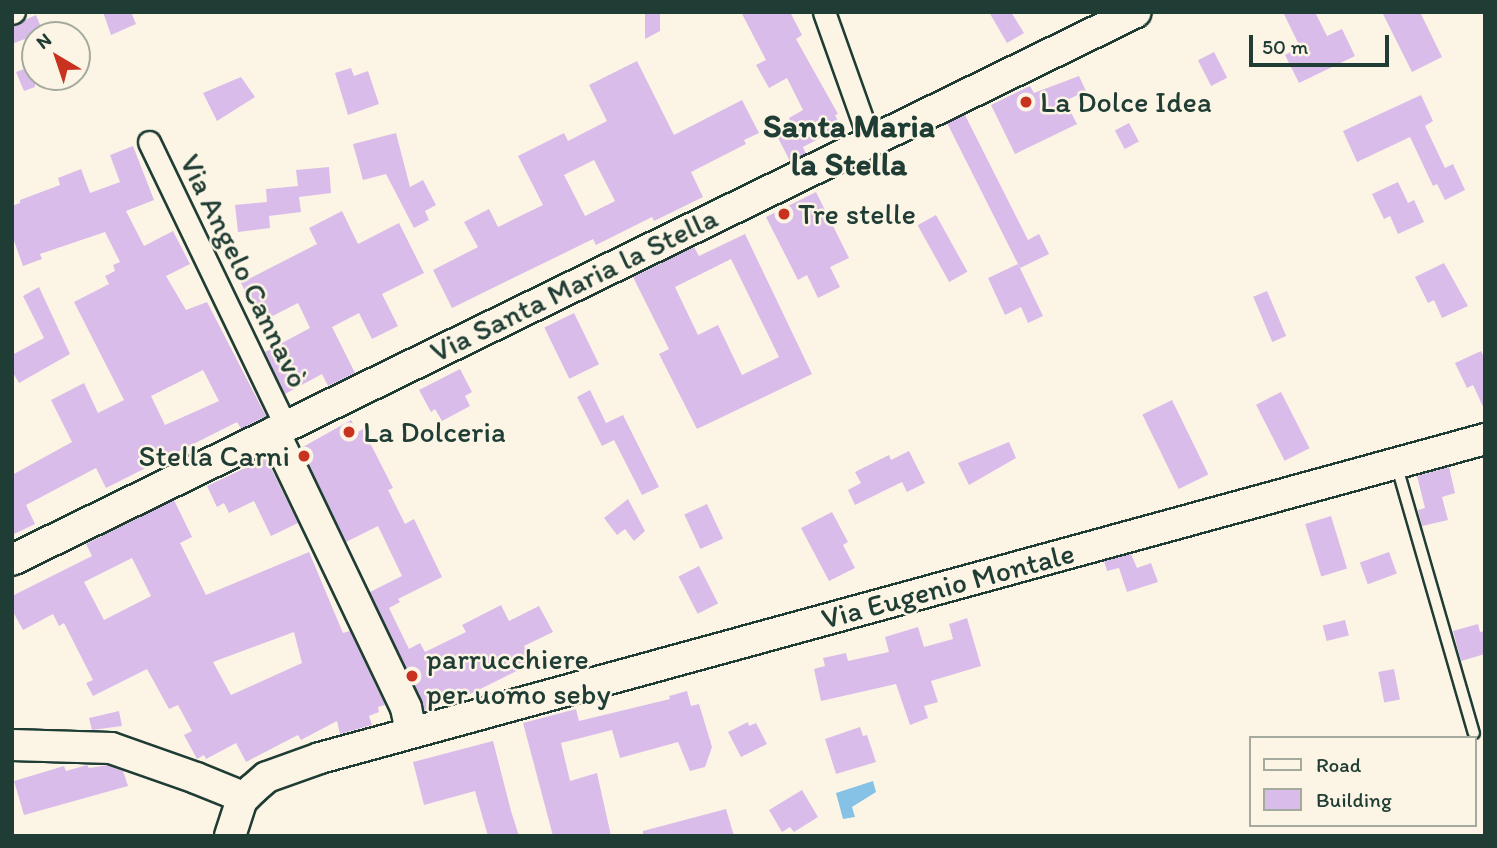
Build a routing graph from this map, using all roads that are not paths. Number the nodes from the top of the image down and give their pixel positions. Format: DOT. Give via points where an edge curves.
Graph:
graph roads {
  1 [pos="824,12"];
  2 [pos="1136,12"];
  3 [pos="870,141"];
  4 [pos="149,142"];
  5 [pos="280,429"];
  6 [pos="1485,439"];
  7 [pos="1396,464"];
  8 [pos="12,559"];
  9 [pos="411,731"];
  10 [pos="1475,733"];
  11 [pos="12,745"];
  12 [pos="234,795"];
  13 [pos="221,836"];
  14 [pos="230,836"];
  1 -- 3 [label="street"];
  2 -- 3 [label="street, Via Santa Maria la Stella"];
  3 -- 5 [label="street, Via Santa Maria la Stella"];
  4 -- 5 [label="street, Via Angelo Cannavò"];
  5 -- 8 [label="street, Via Santa Maria la Stella"];
  5 -- 9 [label="street" via="406,708"];
  6 -- 7 [label="street, Via Eugenio Montale"];
  7 -- 9 [label="street, Via Eugenio Montale"];
  7 -- 10 [label="lane"];
  9 -- 12 [label="street, Via Eugenio Montale" via="320,758 260,769 246,775"];
  11 -- 12 [label="street" via="111,748"];
  12 -- 13 [label="street" via="221,811"];
  12 -- 14 [label="street"];
}
